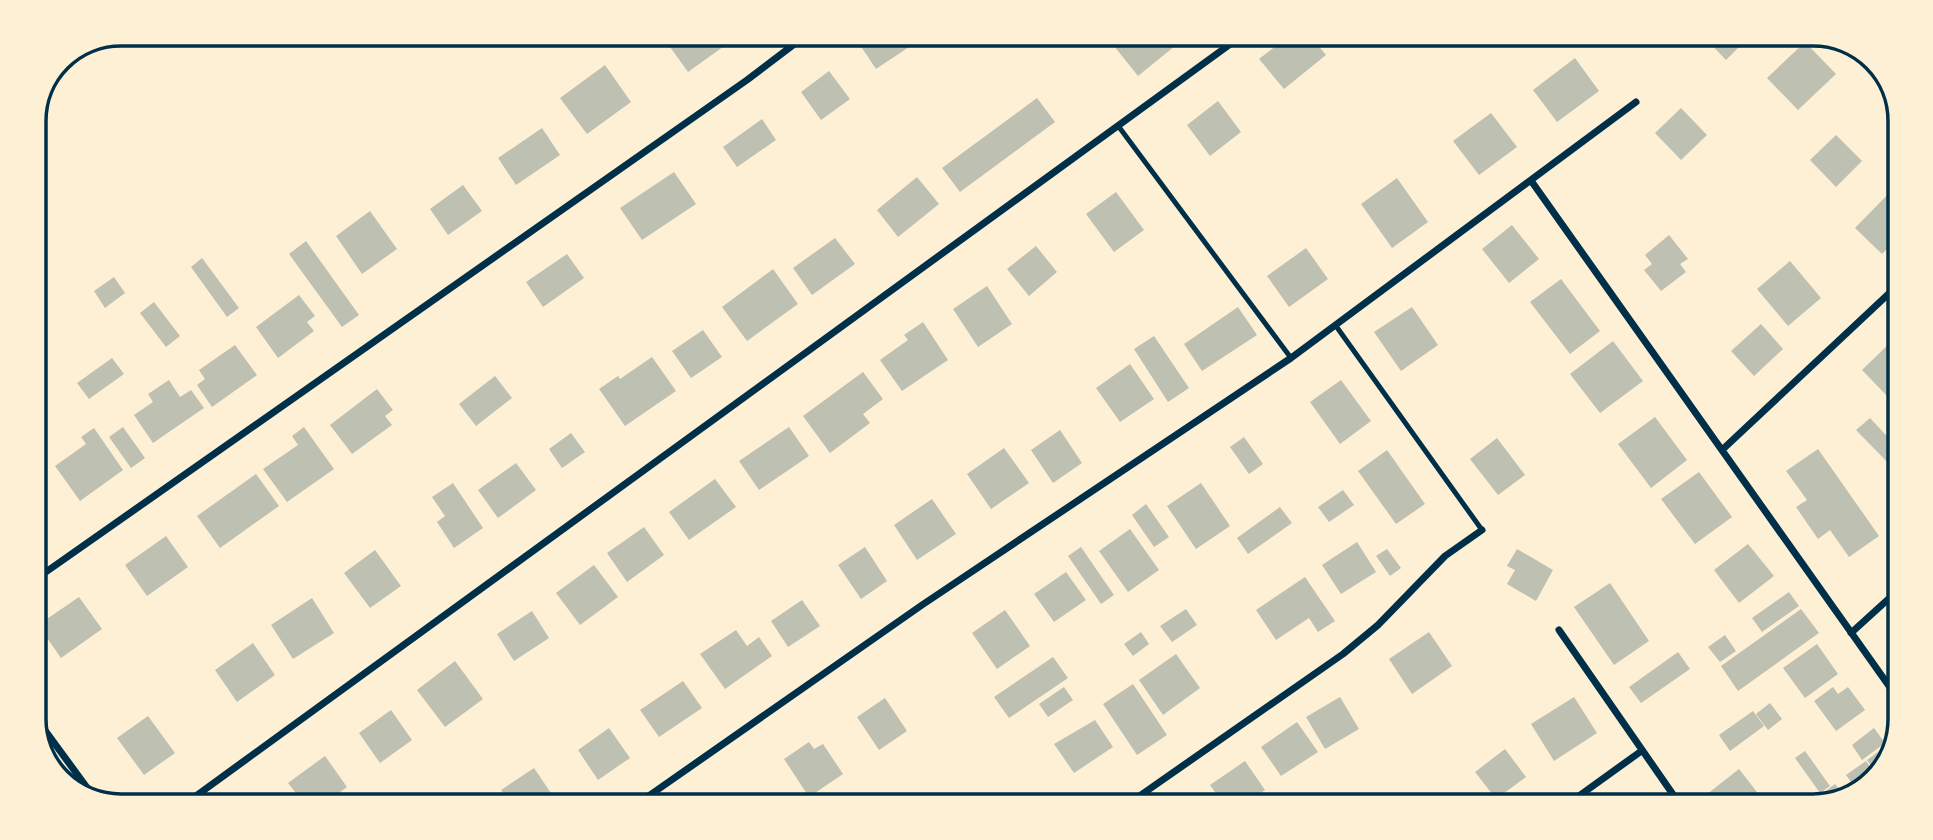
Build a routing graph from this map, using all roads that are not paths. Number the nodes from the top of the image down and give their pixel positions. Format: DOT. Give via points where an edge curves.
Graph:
graph roads {
  1 [pos="791,46"];
  2 [pos="1228,46"];
  3 [pos="1636,102"];
  4 [pos="1119,127"];
  5 [pos="1532,182"];
  6 [pos="1887,295"];
  7 [pos="1336,326"];
  8 [pos="1291,358"];
  9 [pos="1722,450"];
  10 [pos="1482,530"];
  11 [pos="46,572"];
  12 [pos="1888,600"];
  13 [pos="1559,631"];
  14 [pos="1851,634"];
  15 [pos="1888,685"];
  16 [pos="47,733"];
  17 [pos="1640,752"];
  18 [pos="85,785"];
  19 [pos="199,794"];
  20 [pos="651,794"];
  21 [pos="1142,794"];
  22 [pos="1582,794"];
  23 [pos="1672,794"];
  1 -- 11 [label="street"];
  2 -- 4 [label="street"];
  3 -- 5 [label="street"];
  4 -- 8 [label="lane"];
  4 -- 19 [label="street"];
  5 -- 7 [label="street"];
  5 -- 9 [label="street"];
  6 -- 9 [label="street"];
  7 -- 8 [label="street"];
  7 -- 10 [label="lane"];
  8 -- 20 [label="street" via="910,613"];
  9 -- 14 [label="street"];
  10 -- 21 [label="street" via="1445,556 1343,654"];
  12 -- 14 [label="street"];
  13 -- 17 [label="street"];
  14 -- 15 [label="street"];
  16 -- 18 [label="street"];
  17 -- 22 [label="street"];
  17 -- 23 [label="street"];
}
